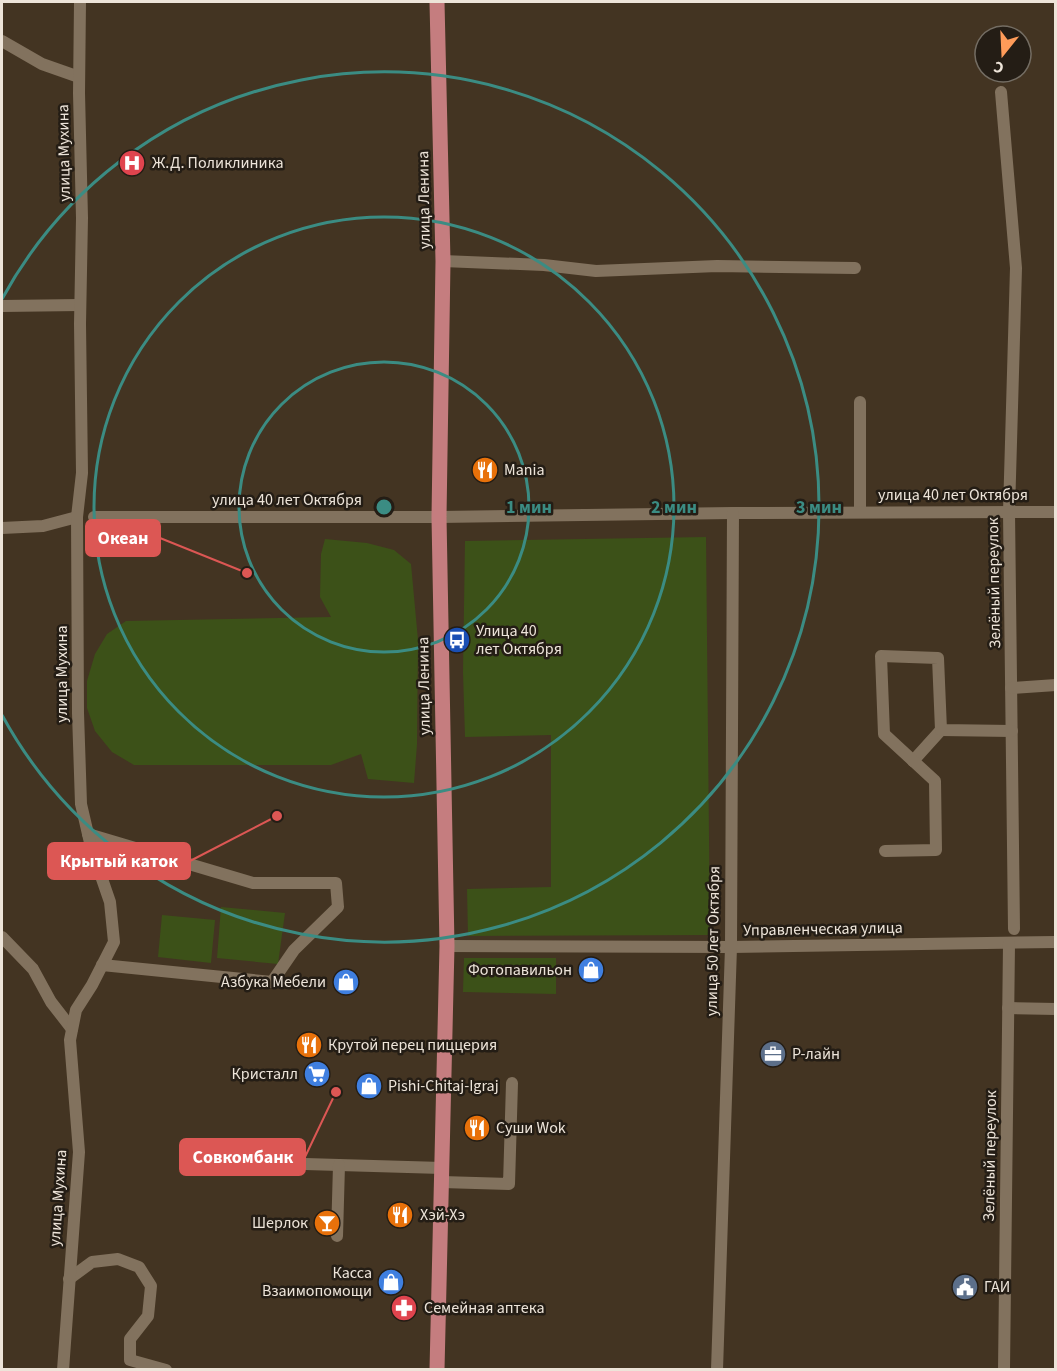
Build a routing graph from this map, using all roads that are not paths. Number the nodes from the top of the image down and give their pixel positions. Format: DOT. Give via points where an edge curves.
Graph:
graph roads {
  1 [pos="80,2"];
  2 [pos="437,2"];
  3 [pos="2,41"];
  4 [pos="79,78"];
  5 [pos="1001,92"];
  6 [pos="443,261"];
  7 [pos="855,268"];
  8 [pos="80,305"];
  9 [pos="2,306"];
  10 [pos="860,402"];
  11 [pos="860,512"];
  12 [pos="1009,512"];
  13 [pos="1056,512"];
  14 [pos="733,513"];
  15 [pos="77,517"];
  16 [pos="94,517"];
  17 [pos="439,517"];
  18 [pos="2,528"];
  19 [pos="1056,686"];
  20 [pos="1011,688"];
  21 [pos="940,730"];
  22 [pos="1012,730"];
  23 [pos="913,761"];
  24 [pos="88,834"];
  25 [pos="885,851"];
  26 [pos="1014,929"];
  27 [pos="2,937"];
  28 [pos="1056,942"];
  29 [pos="1009,944"];
  30 [pos="447,946"];
  31 [pos="731,947"];
  32 [pos="102,965"];
  33 [pos="1008,1008"];
  34 [pos="1056,1009"];
  35 [pos="72,1029"];
  36 [pos="512,1083"];
  37 [pos="305,1164"];
  38 [pos="339,1165"];
  39 [pos="442,1175"];
  40 [pos="338,1236"];
  41 [pos="69,1279"];
  42 [pos="63,1370"];
  43 [pos="166,1370"];
  44 [pos="437,1370"];
  45 [pos="717,1370"];
  46 [pos="1004,1370"];
  1 -- 4 [label="street, улица Мухина"];
  2 -- 6 [label="main road, улица Ленина"];
  3 -- 4 [label="street" via="42,64"];
  4 -- 8 [label="street, улица Мухина"];
  5 -- 12 [label="street, Зелёный переулок" via="1016,268"];
  6 -- 7 [label="street" via="596,270 717,266"];
  6 -- 17 [label="main road, улица Ленина"];
  8 -- 9 [label="street"];
  8 -- 15 [label="street, улица Мухина" via="82,473"];
  10 -- 11 [label="street"];
  11 -- 12 [label="street, улица 40 лет Октября"];
  11 -- 14 [label="street, улица 40 лет Октября"];
  12 -- 13 [label="street, улица 40 лет Октября"];
  12 -- 20 [label="street, Зелёный переулок"];
  14 -- 17 [label="street, улица 40 лет Октября"];
  14 -- 31 [label="street, улица 50 лет Октября"];
  15 -- 18 [label="street" via="43,526"];
  15 -- 24 [label="street, улица Мухина" via="81,804"];
  16 -- 17 [label="street, улица 40 лет Октября"];
  17 -- 30 [label="main road, улица Ленина"];
  19 -- 20 [label="street"];
  20 -- 22 [label="street, Зелёный переулок"];
  21 -- 22 [label="street"];
  21 -- 23 [label="street"];
  21 -- 23 [label="street" via="938,658 881,656 884,734"];
  22 -- 26 [label="street, Зелёный переулок"];
  23 -- 25 [label="street" via="935,782 936,850"];
  24 -- 32 [label="street, улица Мухина" via="110,902 114,942"];
  24 -- 32 [label="street" via="253,883 336,883 338,907 294,950 272,982"];
  27 -- 35 [label="street" via="33,969"];
  28 -- 29 [label="street, Управленческая улица"];
  29 -- 31 [label="street, Управленческая улица"];
  29 -- 33 [label="street, Зелёный переулок"];
  30 -- 31 [label="street, Управленческая улица"];
  30 -- 39 [label="main road, улица Ленина"];
  31 -- 45 [label="street, улица 50 лет Октября"];
  32 -- 35 [label="street, улица Мухина" via="76,1010"];
  33 -- 34 [label="street"];
  33 -- 46 [label="street, Зелёный переулок"];
  35 -- 41 [label="street, улица Мухина" via="79,1152"];
  36 -- 39 [label="street" via="509,1184"];
  37 -- 38 [label="street"];
  38 -- 39 [label="street"];
  38 -- 40 [label="street"];
  39 -- 44 [label="main road, улица Ленина"];
  41 -- 42 [label="street, улица Мухина"];
  41 -- 43 [label="street" via="92,1262 118,1259 139,1267 151,1286 148,1316 130,1339 130,1360"];
}
